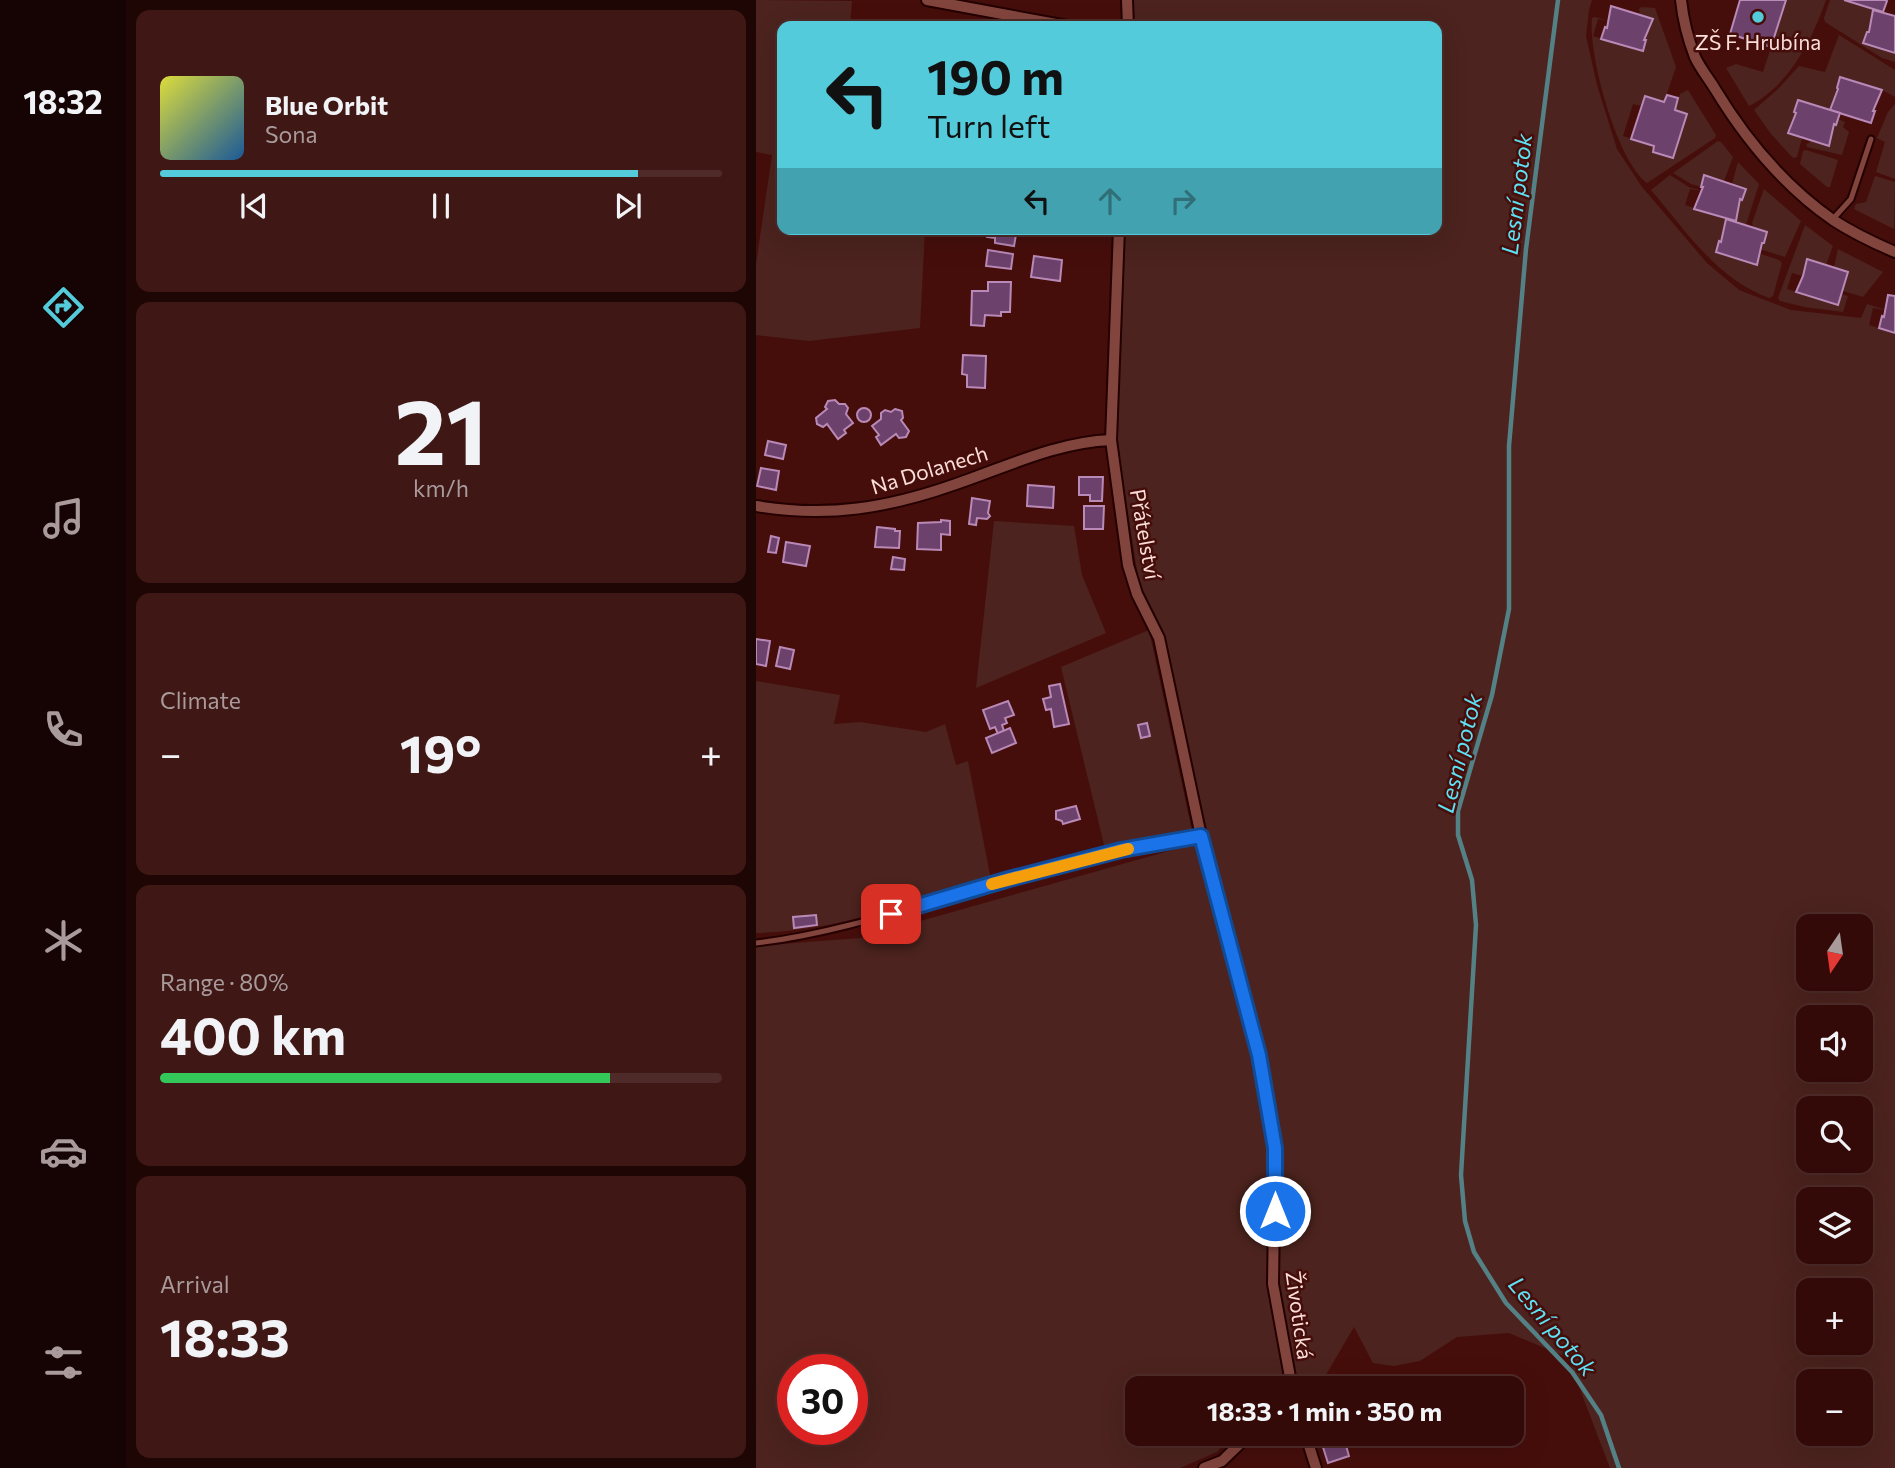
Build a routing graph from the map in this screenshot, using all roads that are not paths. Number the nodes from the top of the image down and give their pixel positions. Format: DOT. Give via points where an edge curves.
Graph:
graph roads {
  1 [pos="927,0"];
  2 [pos="1127,0"];
  3 [pos="1681,0"];
  4 [pos="1040,21"];
  5 [pos="1128,21"];
  6 [pos="1871,139"];
  7 [pos="1833,219"];
  8 [pos="1119,235"];
  9 [pos="1895,252"];
  10 [pos="1111,440"];
  11 [pos="756,506"];
  12 [pos="1201,836"];
  13 [pos="756,943"];
  14 [pos="1290,1376"];
  15 [pos="1238,1446"];
  16 [pos="1310,1446"];
  17 [pos="1204,1468"];
  18 [pos="1316,1468"];
  1 -- 4 [label="street"];
  2 -- 5 [label="street"];
  3 -- 7 [label="street" via="1696,58 1728,110 1765,159"];
  6 -- 7 [label="lane" via="1851,199"];
  7 -- 9 [label="street"];
  8 -- 10 [label="street, Přátelství"];
  10 -- 11 [label="street, Na Dolanech" via="1023,459 949,487 873,508 790,512"];
  10 -- 12 [label="street, Přátelství" via="1128,565 1158,638"];
  12 -- 13 [label="lane" via="1121,850 866,921"];
  12 -- 14 [label="street, Životická" via="1259,1055 1275,1148 1273,1284"];
  15 -- 17 [label="street" via="1222,1461"];
  16 -- 18 [label="street"];
}
